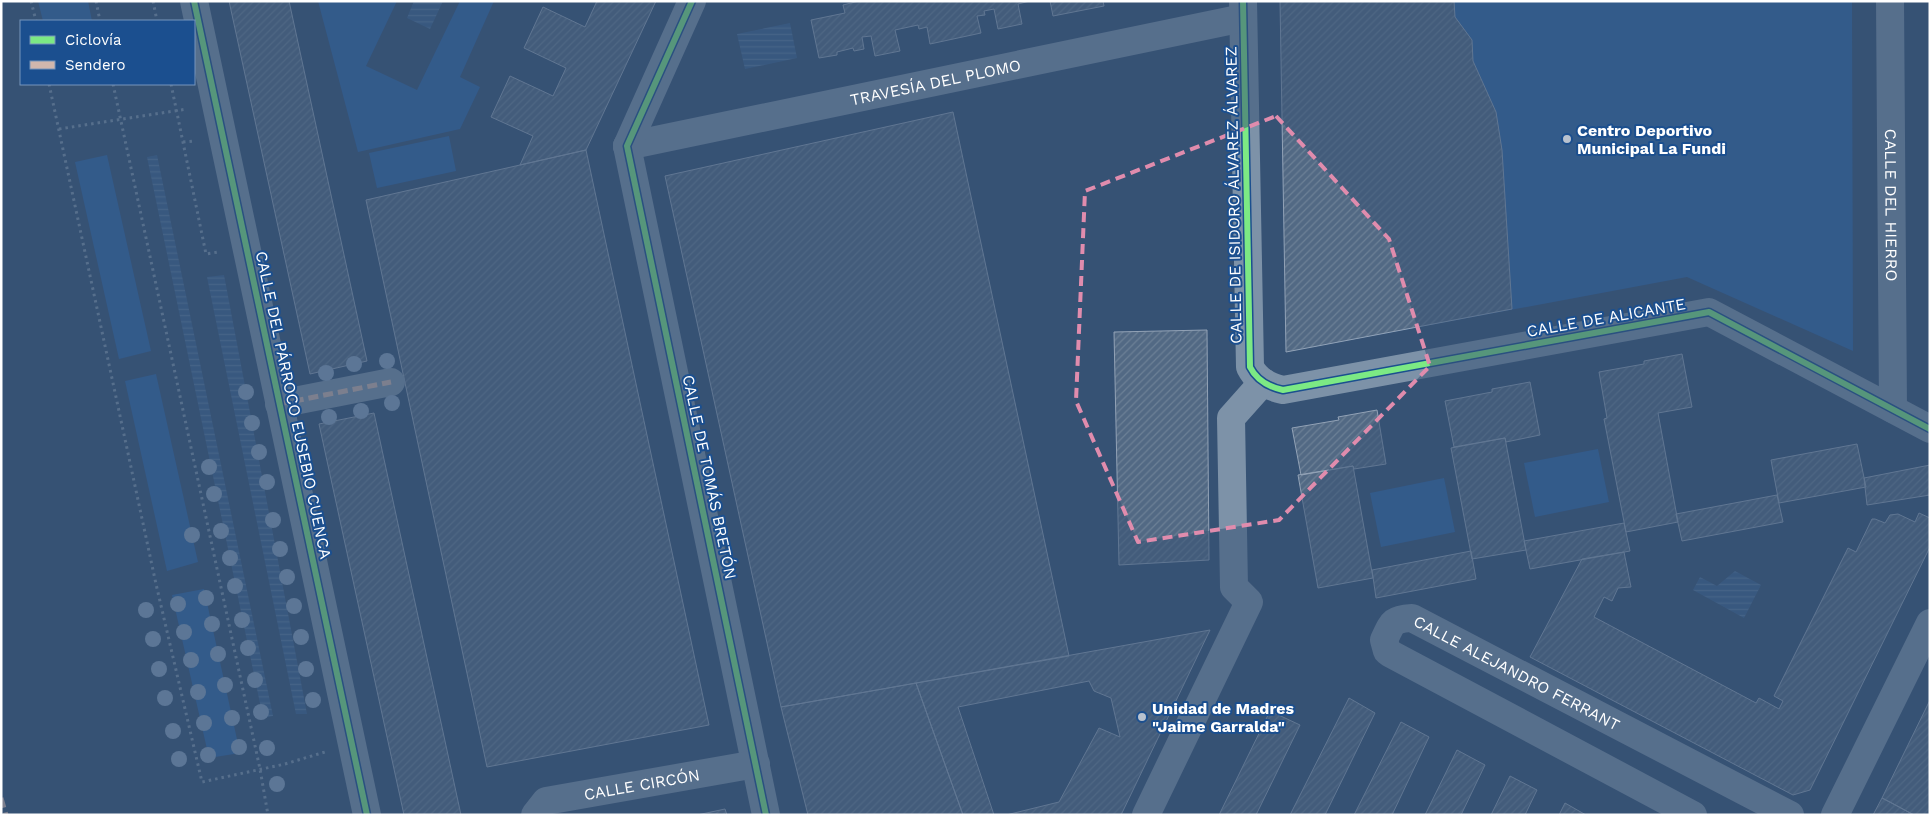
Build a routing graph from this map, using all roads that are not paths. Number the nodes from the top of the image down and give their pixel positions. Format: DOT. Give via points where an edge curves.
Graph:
graph roads {
  1 [pos="194,1"];
  2 [pos="692,1"];
  3 [pos="1890,1"];
  4 [pos="1243,9"];
  5 [pos="627,146"];
  6 [pos="391,382"];
  7 [pos="1263,382"];
  8 [pos="279,404"];
  9 [pos="1893,409"];
  10 [pos="1930,429"];
  11 [pos="1930,622"];
  12 [pos="756,764"];
  13 [pos="367,815"];
  14 [pos="534,815"];
  15 [pos="766,815"];
  16 [pos="1146,815"];
  17 [pos="1693,815"];
  18 [pos="1790,815"];
  19 [pos="1835,815"];
  1 -- 8 [label="street, CALLE DEL PÁRROCO EUSEBIO CUENCA"];
  2 -- 5 [label="street"];
  3 -- 9 [label="street, CALLE DEL HIERRO"];
  4 -- 5 [label="street, TRAVESÍA DEL PLOMO" via="944,79"];
  4 -- 7 [label="street, CALLE DE ISIDORO ÁLVAREZ ÁLVAREZ" via="1250,367 1254,376"];
  5 -- 12 [label="street, CALLE DE TOMÁS BRETÓN"];
  6 -- 8 [label="street"];
  7 -- 9 [label="street, CALLE DE ALICANTE" via="1283,390 1709,312"];
  7 -- 16 [label="street" via="1231,418 1234,587 1249,602"];
  8 -- 13 [label="street, CALLE DEL PÁRROCO EUSEBIO CUENCA"];
  9 -- 10 [label="street, CALLE DE ALICANTE"];
  11 -- 19 [label="street"];
  12 -- 14 [label="street, CALLE CIRCÓN" via="546,801"];
  12 -- 15 [label="street, CALLE DE TOMÁS BRETÓN"];
  17 -- 18 [label="street, CALLE ALEJANDRO FERRANT" via="1391,654 1384,640 1393,622 1412,618"];
}
